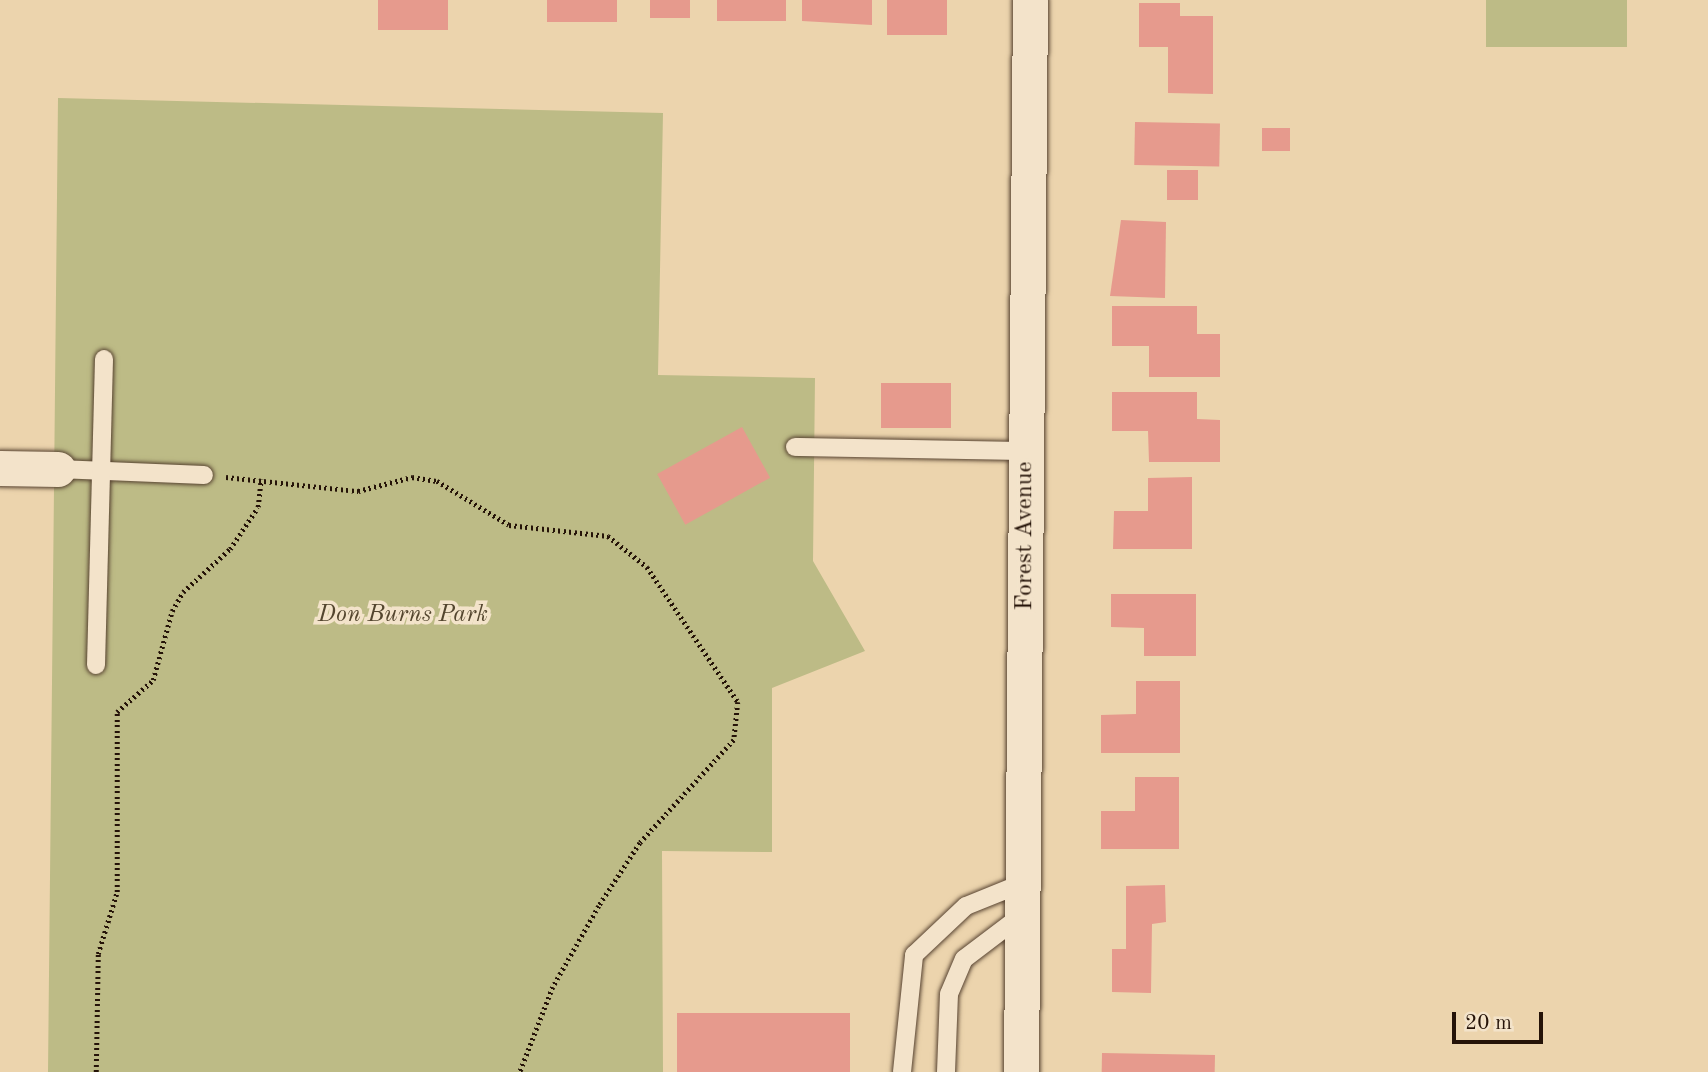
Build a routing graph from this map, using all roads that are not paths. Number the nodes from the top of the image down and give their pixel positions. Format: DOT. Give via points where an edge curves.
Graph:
graph roads {
  1 [pos="1030,0"];
  2 [pos="104,359"];
  3 [pos="795,447"];
  4 [pos="1026,451"];
  5 [pos="0,468"];
  6 [pos="58,469"];
  7 [pos="100,470"];
  8 [pos="204,475"];
  9 [pos="96,665"];
  10 [pos="1023,899"];
  11 [pos="902,1072"];
  12 [pos="946,1072"];
  13 [pos="1021,1072"];
  1 -- 4 [label="street, Forest Avenue"];
  2 -- 7 [label="lane"];
  3 -- 4 [label="lane"];
  4 -- 10 [label="street, Forest Avenue"];
  5 -- 6 [label="street"];
  6 -- 7 [label="lane"];
  7 -- 8 [label="lane"];
  7 -- 9 [label="lane"];
  10 -- 11 [label="lane" via="966,906 914,955"];
  10 -- 12 [label="lane" via="964,959 949,994"];
  10 -- 13 [label="street, Forest Avenue"];
}
